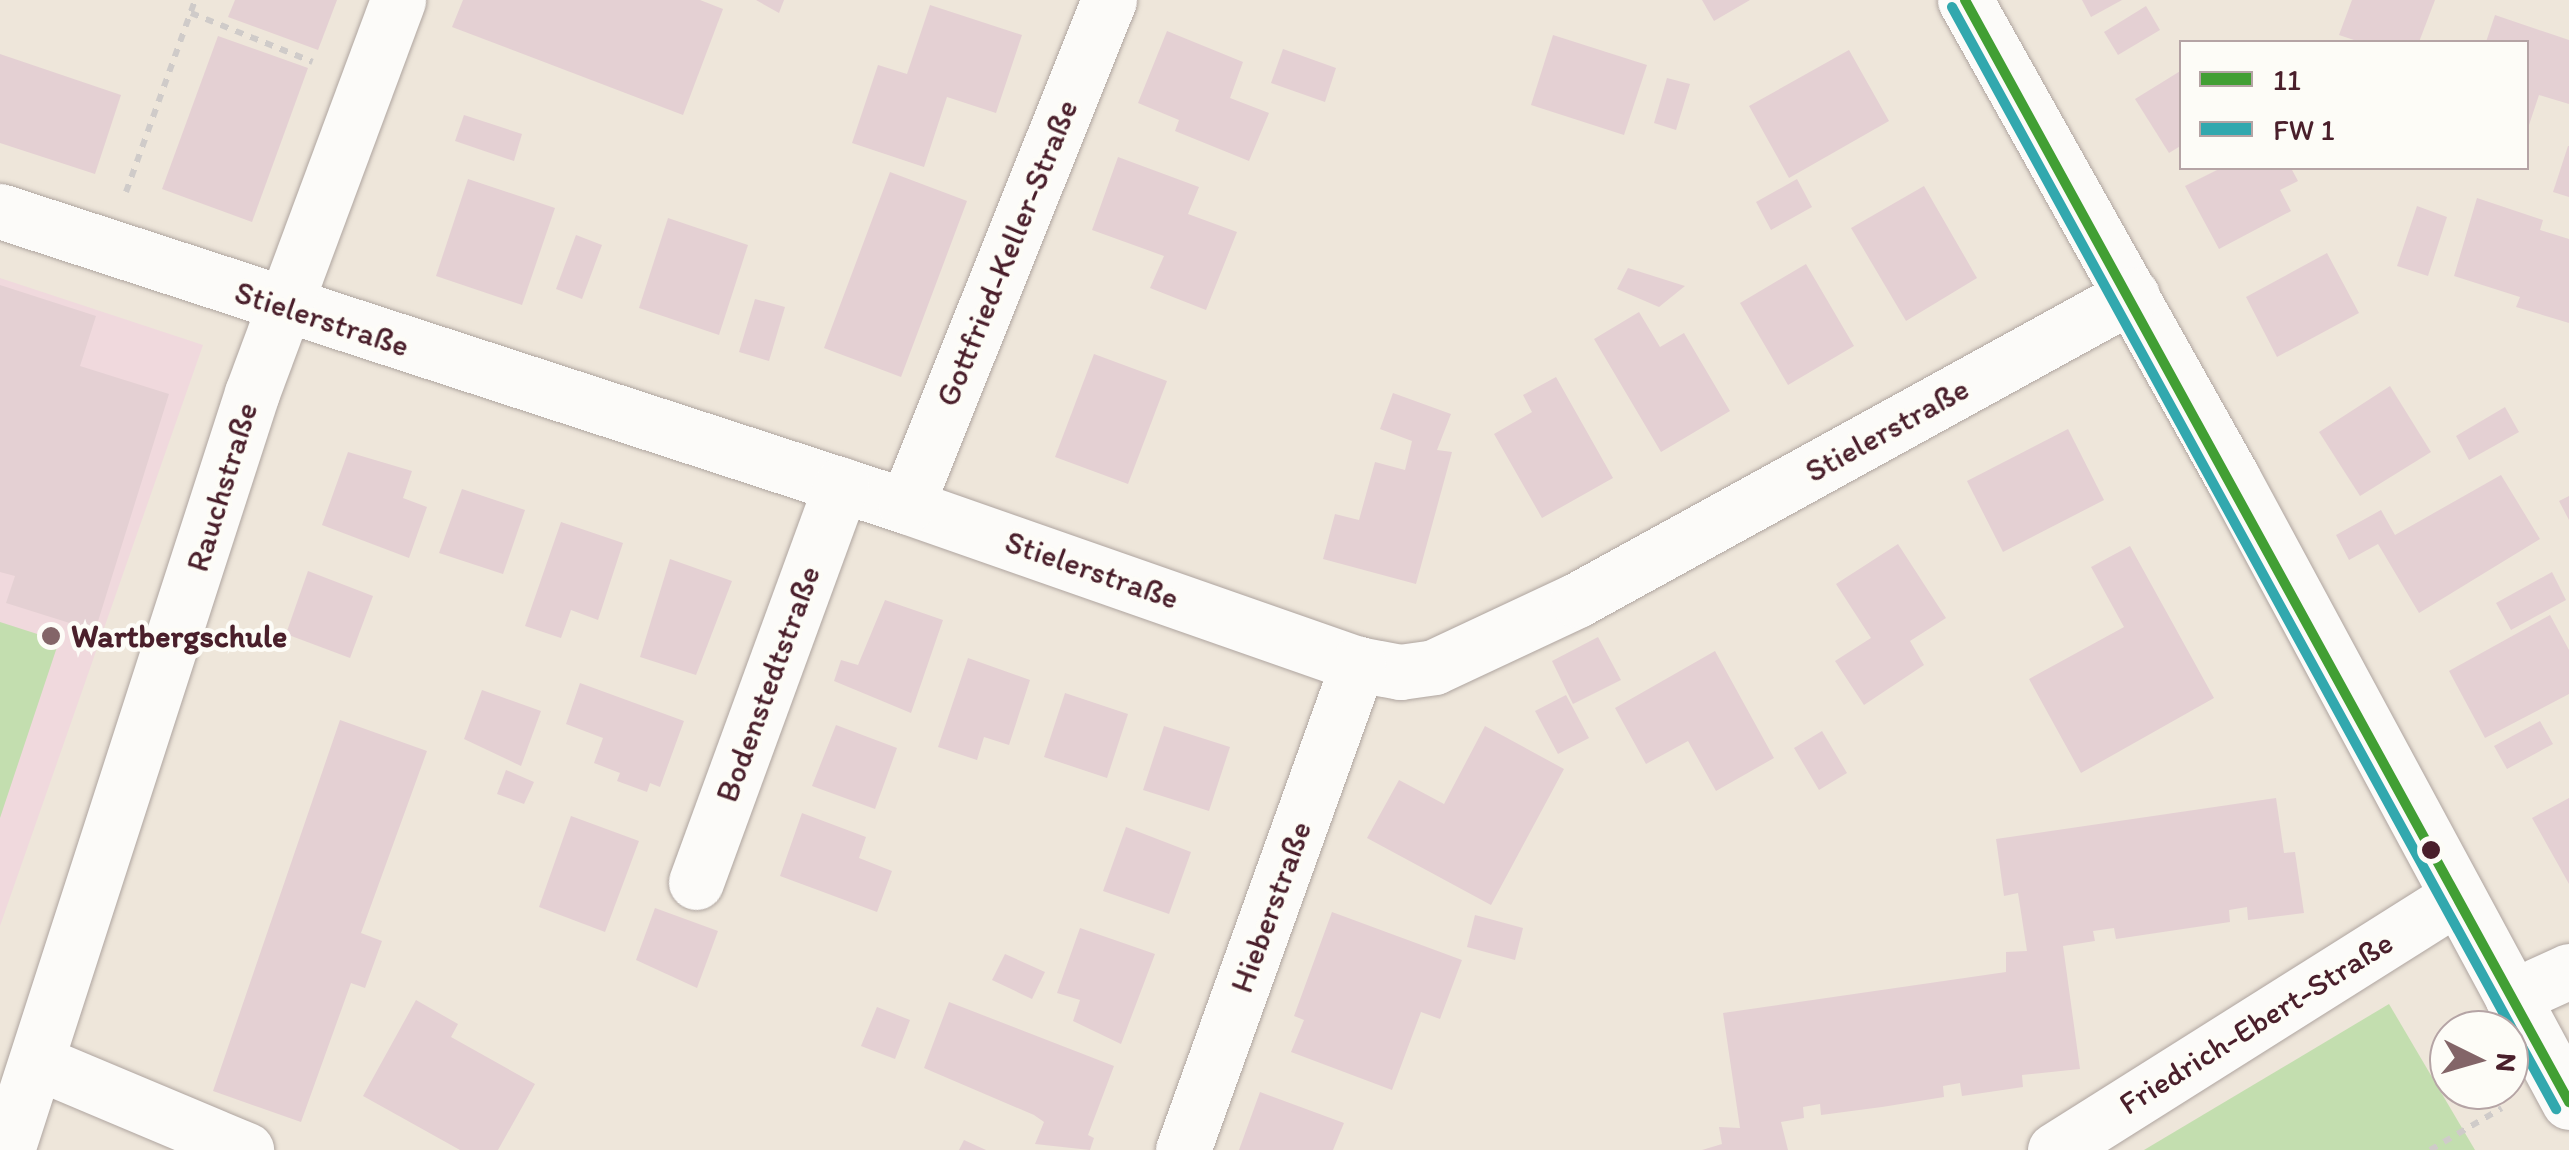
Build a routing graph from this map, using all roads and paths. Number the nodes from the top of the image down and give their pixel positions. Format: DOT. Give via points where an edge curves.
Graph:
graph roads {
  1 [pos="195,0"];
  2 [pos="398,0"];
  3 [pos="1110,0"];
  4 [pos="1965,0"];
  5 [pos="190,13"];
  6 [pos="366,82"];
  7 [pos="0,211"];
  8 [pos="105,248"];
  9 [pos="2132,296"];
  10 [pos="282,306"];
  11 [pos="840,485"];
  12 [pos="906,506"];
  13 [pos="1358,664"];
  14 [pos="696,882"];
  15 [pos="2458,896"];
  16 [pos="2569,971"];
  17 [pos="2512,997"];
  18 [pos="37,1062"];
  19 [pos="2564,1091"];
  20 [pos="7,1150"];
  21 [pos="246,1150"];
  22 [pos="1183,1150"];
  23 [pos="2055,1150"];
  24 [pos="2430,1150"];
  1 -- 5 [label="path"];
  2 -- 6 [label="street, Rauchstraße"];
  3 -- 12 [label="street, Gottfried-Keller-Straße"];
  4 -- 9 [label="street"];
  5 -- 6 [label="path"];
  5 -- 8 [label="path"];
  6 -- 10 [label="street, Rauchstraße"];
  7 -- 8 [label="street, Stielerstraße"];
  8 -- 10 [label="street, Stielerstraße"];
  9 -- 13 [label="street, Stielerstraße" via="1559,609 1434,667 1400,672"];
  9 -- 15 [label="street"];
  10 -- 11 [label="street, Stielerstraße"];
  10 -- 18 [label="street, Rauchstraße"];
  11 -- 12 [label="street, Stielerstraße"];
  11 -- 14 [label="street, Bodenstedtstraße"];
  12 -- 13 [label="street, Stielerstraße"];
  13 -- 22 [label="street, Hieberstraße"];
  15 -- 17 [label="street"];
  15 -- 23 [label="street, Friedrich-Ebert-Straße"];
  16 -- 17 [label="street"];
  17 -- 19 [label="street"];
  18 -- 20 [label="street, Rauchstraße"];
  18 -- 21 [label="street"];
  19 -- 24 [label="path"];
}
